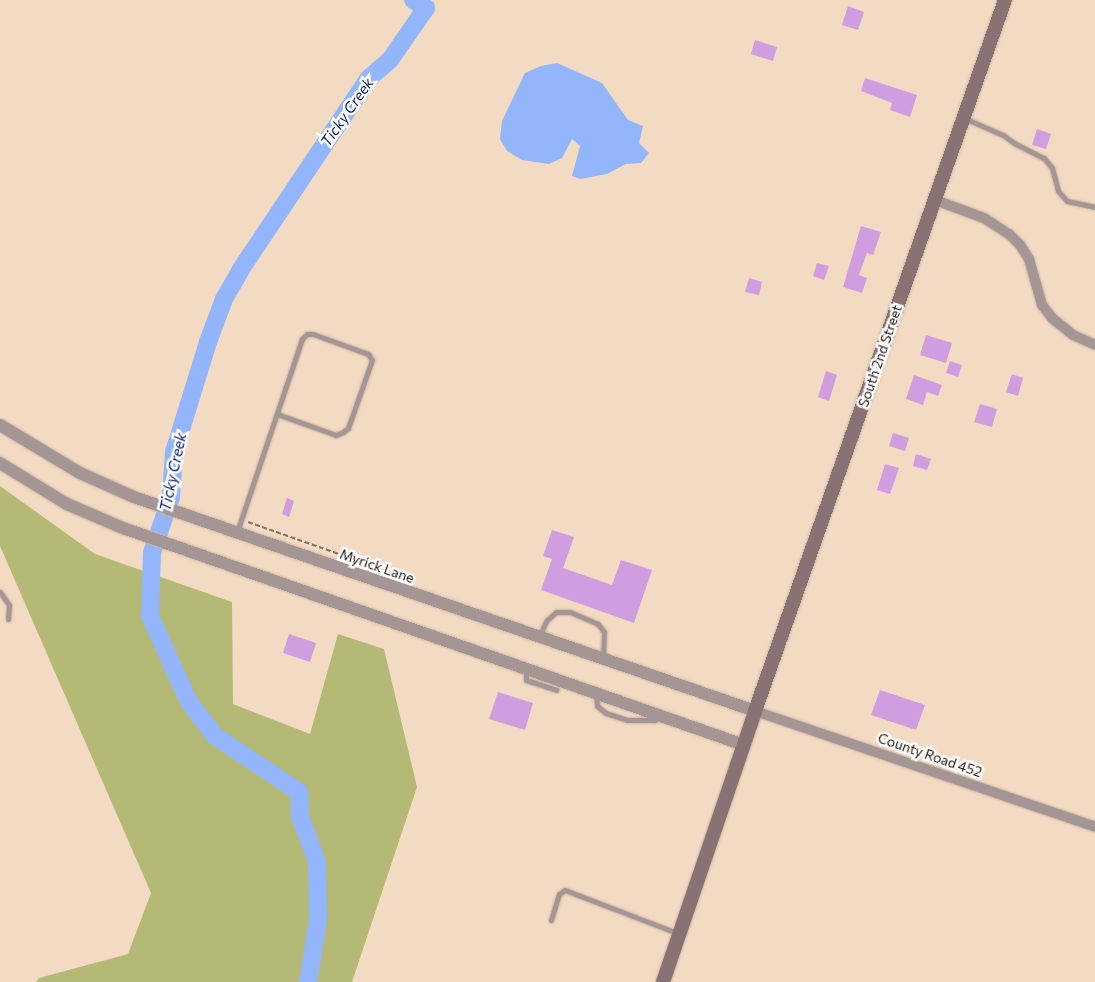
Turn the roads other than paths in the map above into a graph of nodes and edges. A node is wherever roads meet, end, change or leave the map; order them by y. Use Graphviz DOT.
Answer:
graph roads {
  1 [pos="1005,0"];
  2 [pos="964,118"];
  3 [pos="935,200"];
  4 [pos="1095,206"];
  5 [pos="1095,345"];
  6 [pos="277,414"];
  7 [pos="0,425"];
  8 [pos="0,463"];
  9 [pos="236,532"];
  10 [pos="0,592"];
  11 [pos="8,619"];
  12 [pos="539,637"];
  13 [pos="603,659"];
  14 [pos="526,669"];
  15 [pos="556,690"];
  16 [pos="755,712"];
  17 [pos="744,745"];
  18 [pos="1095,827"];
  19 [pos="551,920"];
  20 [pos="680,935"];
  21 [pos="663,982"];
  1 -- 2 [label="main road, South 2nd Street"];
  2 -- 3 [label="main road, South 2nd Street"];
  2 -- 4 [label="lane"];
  3 -- 5 [label="street"];
  3 -- 16 [label="main road, South 2nd Street"];
  6 -- 6 [label="lane"];
  6 -- 9 [label="lane"];
  7 -- 9 [label="street, Myrick Lane"];
  8 -- 14 [label="street"];
  9 -- 12 [label="street, Myrick Lane"];
  10 -- 11 [label="lane"];
  12 -- 13 [label="street, Myrick Lane"];
  12 -- 13 [label="lane"];
  13 -- 16 [label="street, Myrick Lane"];
  14 -- 15 [label="lane"];
  14 -- 17 [label="street"];
  16 -- 17 [label="main road, South 2nd Street"];
  16 -- 18 [label="street, County Road 452"];
  17 -- 20 [label="main road, South 2nd Street"];
  19 -- 20 [label="lane"];
  20 -- 21 [label="main road, South 2nd Street"];
}
